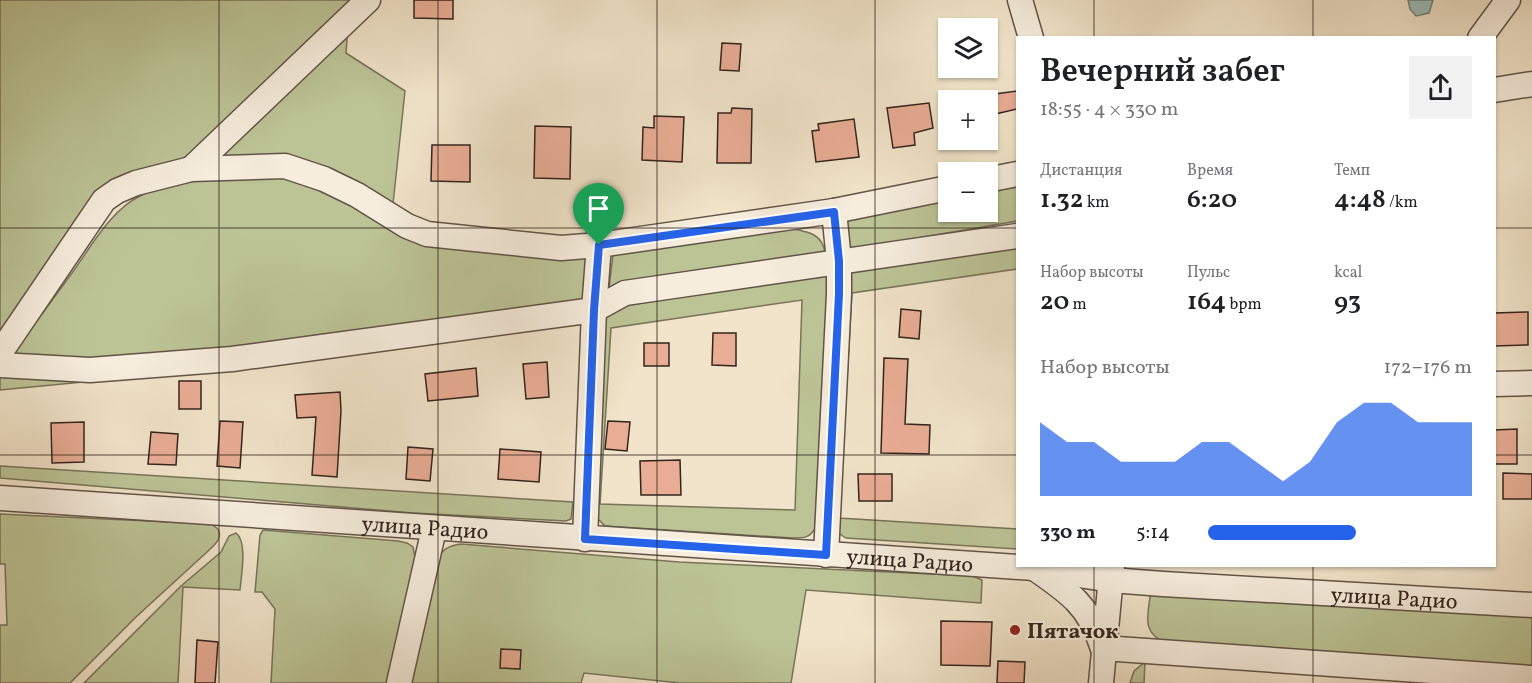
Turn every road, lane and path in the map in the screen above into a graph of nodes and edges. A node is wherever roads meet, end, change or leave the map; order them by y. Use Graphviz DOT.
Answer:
graph roads {
  1 [pos="368,0"];
  2 [pos="1020,0"];
  3 [pos="1508,0"];
  4 [pos="1030,36"];
  5 [pos="1481,36"];
  6 [pos="1532,84"];
  7 [pos="1496,90"];
  8 [pos="191,169"];
  9 [pos="1016,174"];
  10 [pos="998,178"];
  11 [pos="938,190"];
  12 [pos="834,212"];
  13 [pos="1016,236"];
  14 [pos="599,245"];
  15 [pos="839,261"];
  16 [pos="594,310"];
  17 [pos="0,353"];
  18 [pos="0,365"];
  19 [pos="1532,383"];
  20 [pos="1496,384"];
  21 [pos="0,498"];
  22 [pos="434,529"];
  23 [pos="585,539"];
  24 [pos="826,555"];
  25 [pos="1016,567"];
  26 [pos="1018,567"];
  27 [pos="1034,568"];
  28 [pos="1111,573"];
  29 [pos="1532,605"];
  30 [pos="1103,648"];
  31 [pos="1532,678"];
  32 [pos="399,683"];
  33 [pos="1101,683"];
  1 -- 8 [label="street"];
  2 -- 4 [label="street"];
  3 -- 5 [label="street"];
  6 -- 7 [label="street"];
  8 -- 14 [label="street"];
  8 -- 17 [label="street"];
  9 -- 10 [label="street"];
  11 -- 12 [label="street"];
  12 -- 14 [label="street"];
  12 -- 15 [label="street"];
  13 -- 15 [label="street"];
  14 -- 16 [label="street"];
  15 -- 16 [label="street"];
  15 -- 24 [label="street"];
  16 -- 18 [label="street"];
  16 -- 23 [label="street"];
  19 -- 20 [label="street"];
  21 -- 22 [label="street, улица Радио"];
  22 -- 23 [label="street, улица Радио"];
  22 -- 32 [label="street"];
  23 -- 24 [label="street, улица Радио"];
  24 -- 25 [label="street, улица Радио"];
  26 -- 27 [label="street, улица Радио"];
  27 -- 28 [label="street, улица Радио"];
  27 -- 30 [label="street"];
  28 -- 29 [label="street, улица Радио"];
  28 -- 30 [label="street"];
  30 -- 31 [label="street"];
  30 -- 33 [label="street"];
}
